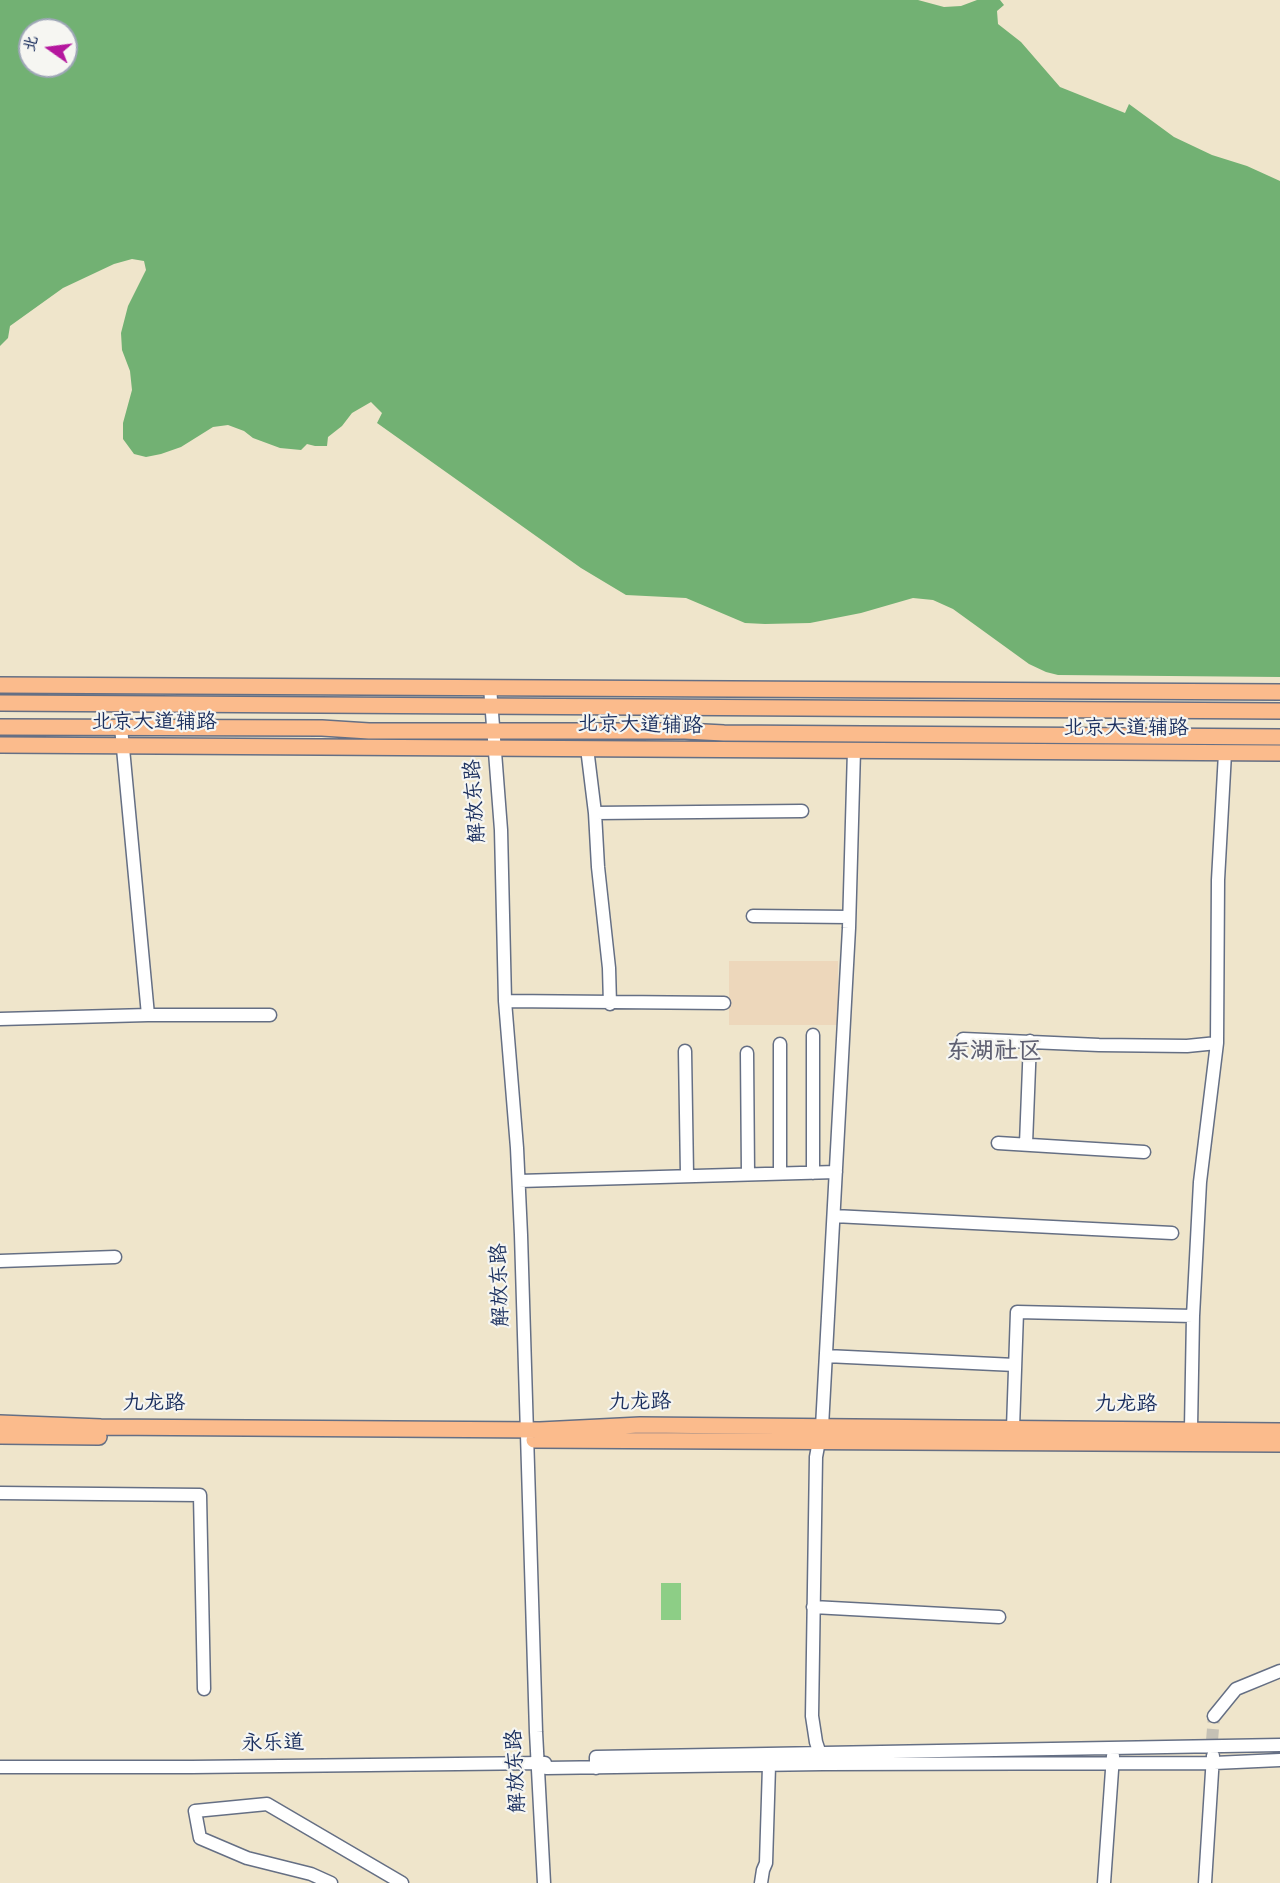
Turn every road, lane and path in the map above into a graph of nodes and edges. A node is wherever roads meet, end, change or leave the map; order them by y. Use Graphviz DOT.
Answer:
graph roads {
  1 [pos="0,684"];
  2 [pos="494,687"];
  3 [pos="1280,692"];
  4 [pos="0,703"];
  5 [pos="495,706"];
  6 [pos="1280,711"];
  7 [pos="0,726"];
  8 [pos="120,728"];
  9 [pos="497,731"];
  10 [pos="1280,737"];
  11 [pos="0,746"];
  12 [pos="122,746"];
  13 [pos="498,748"];
  14 [pos="587,748"];
  15 [pos="854,750"];
  16 [pos="1225,753"];
  17 [pos="1280,753"];
  18 [pos="802,811"];
  19 [pos="596,813"];
  20 [pos="753,916"];
  21 [pos="849,917"];
  22 [pos="509,1002"];
  23 [pos="724,1003"];
  24 [pos="610,1004"];
  25 [pos="148,1015"];
  26 [pos="270,1015"];
  27 [pos="0,1019"];
  28 [pos="813,1035"];
  29 [pos="963,1039"];
  30 [pos="1030,1041"];
  31 [pos="1217,1043"];
  32 [pos="780,1044"];
  33 [pos="685,1051"];
  34 [pos="747,1053"];
  35 [pos="998,1143"];
  36 [pos="1026,1144"];
  37 [pos="1144,1152"];
  38 [pos="836,1172"];
  39 [pos="780,1173"];
  40 [pos="813,1173"];
  41 [pos="748,1174"];
  42 [pos="687,1175"];
  43 [pos="522,1181"];
  44 [pos="834,1216"];
  45 [pos="1172,1233"];
  46 [pos="115,1257"];
  47 [pos="0,1261"];
  48 [pos="1193,1316"];
  49 [pos="826,1356"];
  50 [pos="1015,1365"];
  51 [pos="0,1423"];
  52 [pos="1013,1428"];
  53 [pos="1191,1428"];
  54 [pos="1280,1431"];
  55 [pos="820,1434"];
  56 [pos="531,1435"];
  57 [pos="0,1436"];
  58 [pos="1280,1444"];
  59 [pos="0,1493"];
  60 [pos="813,1607"];
  61 [pos="999,1617"];
  62 [pos="1280,1671"];
  63 [pos="204,1689"];
  64 [pos="1214,1716"];
  65 [pos="1212,1743"];
  66 [pos="1280,1745"];
  67 [pos="1113,1747"];
  68 [pos="821,1758"];
  69 [pos="1280,1760"];
  70 [pos="0,1761"];
  71 [pos="542,1762"];
  72 [pos="1214,1762"];
  73 [pos="1112,1763"];
  74 [pos="769,1766"];
  75 [pos="0,1767"];
  76 [pos="596,1768"];
  77 [pos="331,1883"];
  78 [pos="402,1883"];
  79 [pos="544,1883"];
  80 [pos="552,1883"];
  81 [pos="761,1883"];
  82 [pos="1104,1883"];
  83 [pos="1204,1883"];
  1 -- 2 [label="main road, 北京大道辅路"];
  2 -- 3 [label="main road, 北京大道辅路"];
  2 -- 5 [label="street, 解放东路"];
  4 -- 5 [label="main road"];
  5 -- 6 [label="main road"];
  5 -- 9 [label="street, 解放东路"];
  7 -- 8 [label="main road"];
  8 -- 9 [label="main road"];
  8 -- 12 [label="street"];
  9 -- 10 [label="main road"];
  9 -- 13 [label="street, 解放东路"];
  11 -- 12 [label="main road, 北京大道辅路"];
  12 -- 13 [label="main road, 北京大道辅路"];
  12 -- 25 [label="street"];
  13 -- 14 [label="main road, 北京大道辅路"];
  13 -- 22 [label="street, 解放东路"];
  14 -- 15 [label="main road, 北京大道辅路"];
  14 -- 19 [label="street"];
  15 -- 16 [label="main road, 北京大道辅路"];
  15 -- 21 [label="street"];
  16 -- 17 [label="main road, 北京大道辅路"];
  16 -- 31 [label="street"];
  18 -- 19 [label="street"];
  19 -- 24 [label="street"];
  20 -- 21 [label="street"];
  21 -- 38 [label="street"];
  22 -- 24 [label="street"];
  22 -- 43 [label="street, 解放东路"];
  23 -- 24 [label="street"];
  25 -- 26 [label="street"];
  25 -- 27 [label="street"];
  28 -- 40 [label="street"];
  29 -- 30 [label="street"];
  30 -- 31 [label="street"];
  30 -- 36 [label="street"];
  31 -- 48 [label="street"];
  32 -- 39 [label="street"];
  33 -- 42 [label="street"];
  34 -- 41 [label="street"];
  35 -- 36 [label="street"];
  36 -- 37 [label="street"];
  38 -- 40 [label="street"];
  38 -- 44 [label="street"];
  39 -- 40 [label="street"];
  39 -- 41 [label="street"];
  41 -- 42 [label="street"];
  42 -- 43 [label="street"];
  43 -- 56 [label="street, 解放东路"];
  44 -- 45 [label="street"];
  44 -- 49 [label="street"];
  46 -- 47 [label="street"];
  48 -- 50 [label="street"];
  48 -- 53 [label="street"];
  49 -- 50 [label="street"];
  49 -- 55 [label="street"];
  50 -- 52 [label="street"];
  51 -- 56 [label="main road, 九龙路"];
  52 -- 53 [label="main road, 九龙路"];
  52 -- 55 [label="main road, 九龙路"];
  53 -- 54 [label="main road, 九龙路"];
  55 -- 56 [label="main road, 九龙路"];
  55 -- 58 [label="main road, 九龙路"];
  55 -- 60 [label="street"];
  56 -- 57 [label="main road, 九龙路"];
  56 -- 71 [label="street, 解放东路"];
  59 -- 63 [label="street"];
  60 -- 61 [label="street"];
  60 -- 68 [label="street"];
  62 -- 64 [label="street"];
  65 -- 66 [label="street"];
  65 -- 67 [label="street"];
  65 -- 72 [label="street"];
  67 -- 68 [label="street"];
  67 -- 73 [label="street"];
  68 -- 73 [label="street"];
  68 -- 74 [label="street"];
  68 -- 76 [label="street"];
  69 -- 72 [label="street"];
  70 -- 71 [label="street, 永乐道"];
  71 -- 75 [label="street, 永乐道"];
  71 -- 76 [label="street"];
  71 -- 79 [label="street, 解放东路"];
  71 -- 80 [label="street, 解放东路"];
  72 -- 73 [label="street"];
  72 -- 83 [label="street"];
  73 -- 82 [label="street"];
  74 -- 76 [label="street"];
  74 -- 81 [label="street"];
  77 -- 78 [label="street"];
}
